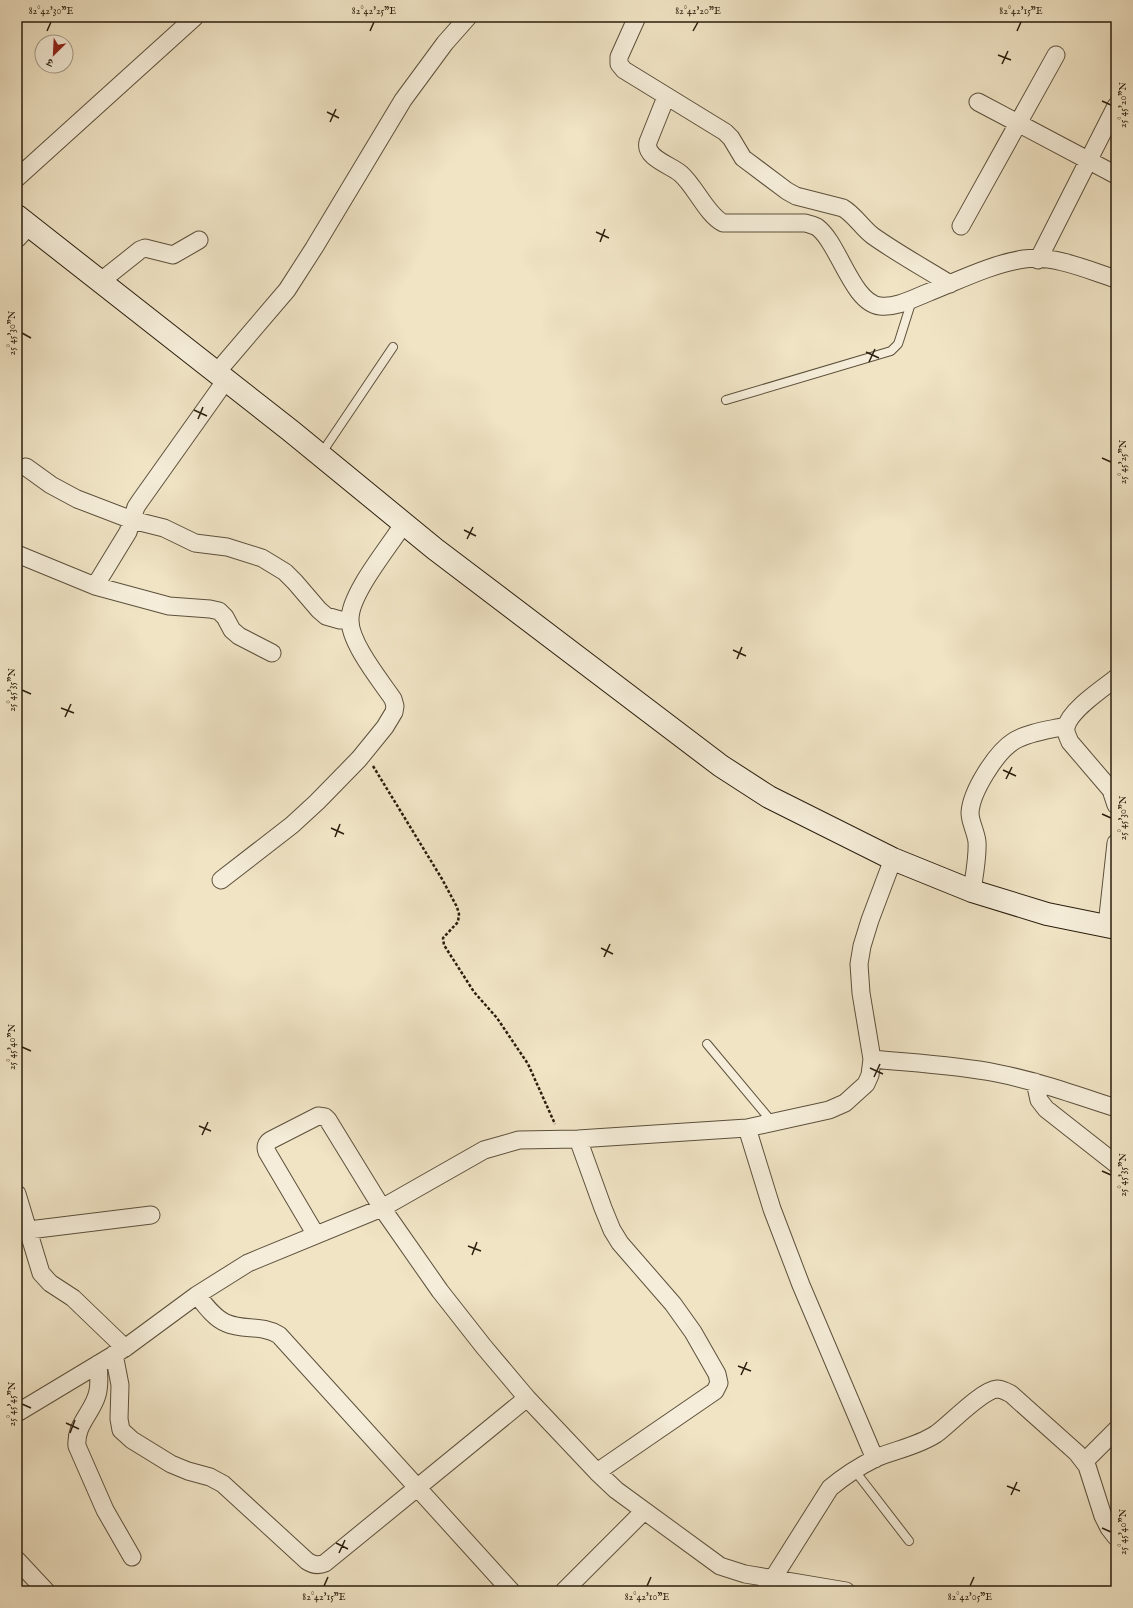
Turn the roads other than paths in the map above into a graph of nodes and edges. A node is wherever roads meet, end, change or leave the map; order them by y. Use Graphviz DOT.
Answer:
graph roads {
  1 [pos="195,17"];
  2 [pos="468,17"];
  3 [pos="637,17"];
  4 [pos="1056,55"];
  5 [pos="666,97"];
  6 [pos="978,102"];
  7 [pos="1116,106"];
  8 [pos="1018,123"];
  9 [pos="1088,160"];
  10 [pos="1116,175"];
  11 [pos="17,178"];
  12 [pos="834,206"];
  13 [pos="805,223"];
  14 [pos="961,226"];
  15 [pos="21,227"];
  16 [pos="199,240"];
  17 [pos="1038,260"];
  18 [pos="1116,278"];
  19 [pos="100,281"];
  20 [pos="950,284"];
  21 [pos="912,299"];
  22 [pos="393,347"];
  23 [pos="221,376"];
  24 [pos="726,400"];
  25 [pos="320,455"];
  26 [pos="26,467"];
  27 [pos="132,520"];
  28 [pos="409,527"];
  29 [pos="17,554"];
  30 [pos="95,586"];
  31 [pos="350,619"];
  32 [pos="272,653"];
  33 [pos="1116,678"];
  34 [pos="1066,726"];
  35 [pos="1116,805"];
  36 [pos="1116,843"];
  37 [pos="893,859"];
  38 [pos="221,880"];
  39 [pos="972,891"];
  40 [pos="1111,926"];
  41 [pos="706,1044"];
  42 [pos="872,1059"];
  43 [pos="1035,1082"];
  44 [pos="1116,1108"];
  45 [pos="774,1123"];
  46 [pos="747,1128"];
  47 [pos="570,1139"];
  48 [pos="1116,1164"];
  49 [pos="17,1196"];
  50 [pos="382,1208"];
  51 [pos="151,1215"];
  52 [pos="29,1230"];
  53 [pos="316,1235"];
  54 [pos="197,1295"];
  55 [pos="120,1351"];
  56 [pos="98,1364"];
  57 [pos="527,1398"];
  58 [pos="17,1413"];
  59 [pos="1116,1430"];
  60 [pos="875,1459"];
  61 [pos="1084,1462"];
  62 [pos="855,1471"];
  63 [pos="597,1472"];
  64 [pos="417,1488"];
  65 [pos="644,1511"];
  66 [pos="1116,1537"];
  67 [pos="909,1541"];
  68 [pos="132,1557"];
  69 [pos="17,1560"];
  70 [pos="770,1585"];
  71 [pos="46,1591"];
  72 [pos="511,1591"];
  73 [pos="564,1591"];
  74 [pos="846,1591"];
  1 -- 11 [label="street"];
  2 -- 23 [label="street"];
  3 -- 5 [label="street"];
  4 -- 8 [label="street"];
  5 -- 12 [label="street"];
  5 -- 13 [label="street"];
  6 -- 8 [label="street"];
  7 -- 9 [label="street"];
  8 -- 9 [label="street"];
  8 -- 14 [label="street"];
  9 -- 10 [label="street"];
  9 -- 17 [label="street"];
  12 -- 13 [label="street"];
  12 -- 20 [label="street"];
  13 -- 21 [label="street"];
  15 -- 19 [label="main road"];
  16 -- 19 [label="street"];
  17 -- 18 [label="street"];
  17 -- 20 [label="street"];
  19 -- 23 [label="main road"];
  20 -- 21 [label="street"];
  21 -- 24 [label="lane"];
  22 -- 25 [label="lane"];
  23 -- 25 [label="main road"];
  23 -- 27 [label="street"];
  25 -- 28 [label="main road"];
  26 -- 27 [label="street"];
  27 -- 30 [label="street"];
  27 -- 31 [label="street"];
  28 -- 31 [label="street"];
  28 -- 37 [label="main road"];
  29 -- 30 [label="street"];
  30 -- 32 [label="street"];
  31 -- 38 [label="street"];
  33 -- 34 [label="street"];
  34 -- 35 [label="street"];
  34 -- 39 [label="street"];
  36 -- 40 [label="street"];
  37 -- 39 [label="main road"];
  37 -- 42 [label="street"];
  39 -- 40 [label="main road"];
  41 -- 45 [label="lane"];
  42 -- 43 [label="street"];
  42 -- 45 [label="street"];
  43 -- 44 [label="street"];
  43 -- 48 [label="street"];
  45 -- 46 [label="street"];
  46 -- 47 [label="street"];
  46 -- 60 [label="street"];
  47 -- 50 [label="street"];
  47 -- 63 [label="street"];
  49 -- 52 [label="street"];
  50 -- 53 [label="street"];
  50 -- 53 [label="street"];
  50 -- 57 [label="street"];
  51 -- 52 [label="street"];
  52 -- 55 [label="street"];
  53 -- 54 [label="street"];
  54 -- 55 [label="street"];
  54 -- 64 [label="street"];
  55 -- 56 [label="street"];
  55 -- 64 [label="street"];
  56 -- 58 [label="street"];
  56 -- 68 [label="street"];
  57 -- 63 [label="street"];
  57 -- 64 [label="street"];
  59 -- 61 [label="street"];
  60 -- 61 [label="street"];
  60 -- 62 [label="street"];
  61 -- 66 [label="street"];
  62 -- 67 [label="lane"];
  62 -- 70 [label="street"];
  63 -- 65 [label="street"];
  64 -- 72 [label="street"];
  65 -- 70 [label="street"];
  65 -- 73 [label="street"];
  69 -- 71 [label="street"];
  70 -- 74 [label="street"];
}
